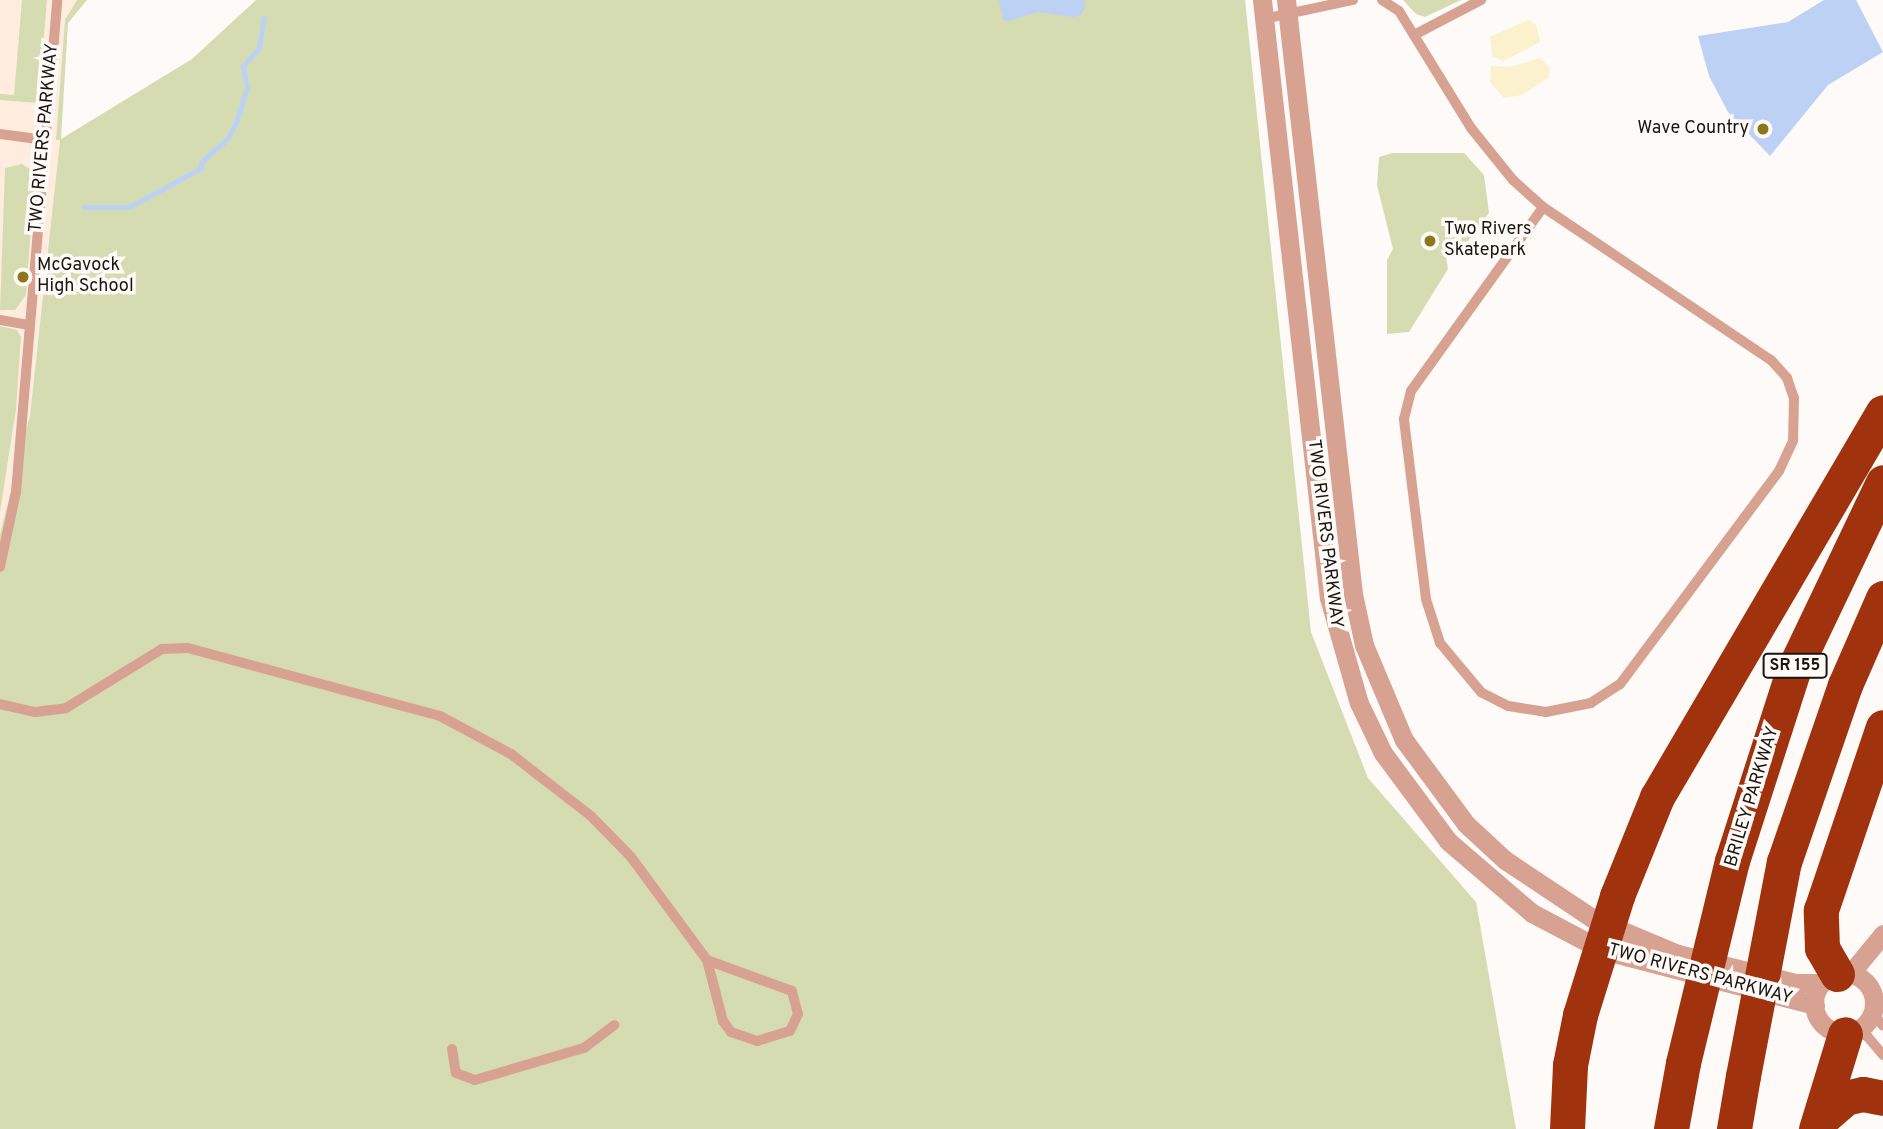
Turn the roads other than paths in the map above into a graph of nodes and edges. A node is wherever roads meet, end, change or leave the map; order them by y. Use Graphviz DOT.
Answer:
graph roads {
  1 [pos="57,0"];
  2 [pos="1353,0"];
  3 [pos="1382,0"];
  4 [pos="1481,0"];
  5 [pos="1287,7"];
  6 [pos="1263,9"];
  7 [pos="1413,35"];
  8 [pos="0,134"];
  9 [pos="45,139"];
  10 [pos="1543,207"];
  11 [pos="0,320"];
  12 [pos="27,324"];
  13 [pos="1883,412"];
  14 [pos="1883,482"];
  15 [pos="0,567"];
  16 [pos="1883,598"];
  17 [pos="0,705"];
  18 [pos="1883,727"];
  19 [pos="1883,937"];
  20 [pos="1606,938"];
  21 [pos="707,960"];
  22 [pos="1836,977"];
  23 [pos="1870,987"];
  24 [pos="1815,1005"];
  25 [pos="1878,1020"];
  26 [pos="614,1025"];
  27 [pos="1850,1033"];
  28 [pos="452,1049"];
  29 [pos="1883,1055"];
  30 [pos="1883,1098"];
  31 [pos="1817,1125"];
  32 [pos="1567,1129"];
  33 [pos="1671,1129"];
  34 [pos="1734,1129"];
  1 -- 9 [label="lane, TWO RIVERS PARKWAY"];
  2 -- 5 [label="lane"];
  3 -- 7 [label="lane"];
  4 -- 7 [label="lane"];
  5 -- 6 [label="lane"];
  5 -- 20 [label="street, TWO RIVERS PARKWAY"];
  6 -- 20 [label="street, TWO RIVERS PARKWAY"];
  7 -- 10 [label="lane"];
  8 -- 9 [label="lane"];
  9 -- 12 [label="lane, TWO RIVERS PARKWAY"];
  10 -- 10 [label="lane"];
  11 -- 12 [label="lane"];
  12 -- 15 [label="lane, TWO RIVERS PARKWAY"];
  13 -- 20 [label="highway"];
  14 -- 33 [label="highway, BRILEY PARKWAY / SR 155, bridge"];
  16 -- 34 [label="highway, SR 155, bridge"];
  17 -- 21 [label="lane"];
  18 -- 22 [label="highway"];
  19 -- 22 [label="street"];
  19 -- 23 [label="street"];
  20 -- 22 [label="street, TWO RIVERS PARKWAY"];
  20 -- 24 [label="street, TWO RIVERS PARKWAY"];
  20 -- 32 [label="highway"];
  21 -- 21 [label="lane"];
  22 -- 23 [label="street"];
  22 -- 24 [label="street"];
  23 -- 25 [label="street"];
  24 -- 27 [label="street"];
  25 -- 27 [label="street"];
  26 -- 28 [label="lane"];
  27 -- 29 [label="lane"];
  27 -- 31 [label="highway"];
  30 -- 31 [label="highway"];
}
